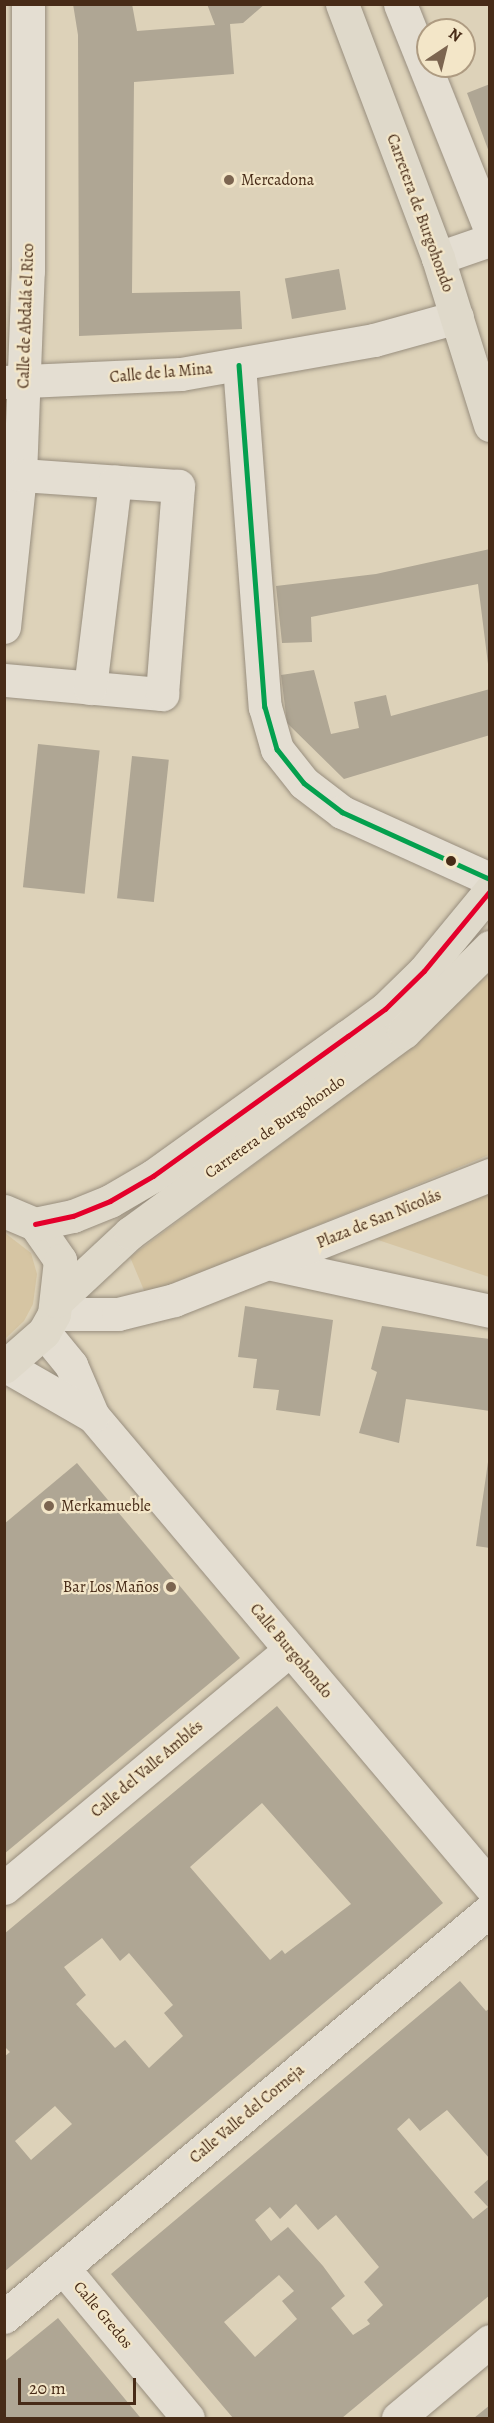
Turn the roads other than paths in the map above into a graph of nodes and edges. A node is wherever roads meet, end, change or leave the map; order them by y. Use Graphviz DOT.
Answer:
graph roads {
  1 [pos="28,4"];
  2 [pos="342,4"];
  3 [pos="400,4"];
  4 [pos="489,229"];
  5 [pos="489,240"];
  6 [pos="438,258"];
  7 [pos="457,317"];
  8 [pos="239,365"];
  9 [pos="14,382"];
  10 [pos="489,425"];
  11 [pos="20,475"];
  12 [pos="115,482"];
  13 [pos="4,627"];
  14 [pos="4,680"];
  15 [pos="90,688"];
  16 [pos="489,879"];
  17 [pos="489,891"];
  18 [pos="489,947"];
  19 [pos="489,1175"];
  20 [pos="4,1211"];
  21 [pos="35,1224"];
  22 [pos="268,1263"];
  23 [pos="489,1311"];
  24 [pos="51,1316"];
  25 [pos="5,1367"];
  26 [pos="93,1416"];
  27 [pos="290,1650"];
  28 [pos="489,1886"];
  29 [pos="4,1888"];
  30 [pos="489,1910"];
  31 [pos="63,2268"];
  32 [pos="4,2317"];
  33 [pos="489,2342"];
  34 [pos="188,2418"];
  35 [pos="398,2418"];
  1 -- 9 [label="street, Calle de Abdalá el Rico"];
  2 -- 6 [label="main road, Carretera de Burgohondo"];
  3 -- 4 [label="street"];
  5 -- 6 [label="street"];
  6 -- 7 [label="main road, Carretera de Burgohondo"];
  7 -- 8 [label="street, Calle de la Mina"];
  7 -- 10 [label="main road, Carretera de Burgohondo"];
  8 -- 9 [label="street, Calle de la Mina"];
  8 -- 16 [label="street"];
  9 -- 11 [label="street, Calle de Abdalá el Rico"];
  11 -- 12 [label="street"];
  11 -- 13 [label="street, Calle de Abdalá el Rico"];
  12 -- 15 [label="street"];
  12 -- 15 [label="street"];
  14 -- 15 [label="street"];
  17 -- 21 [label="main road, Carretera de Burgohondo"];
  18 -- 24 [label="main road, Carretera de Burgohondo"];
  19 -- 22 [label="street, Plaza de San Nicolás"];
  20 -- 21 [label="main road"];
  21 -- 24 [label="main road"];
  22 -- 23 [label="street, Plaza de San Nicolás"];
  22 -- 24 [label="street, Plaza de San Nicolás"];
  24 -- 25 [label="main road, Carretera de Burgohondo"];
  24 -- 26 [label="street, Calle Burgohondo"];
  25 -- 26 [label="street, Calle Burgohondo"];
  26 -- 27 [label="street, Calle Burgohondo"];
  27 -- 28 [label="street, Calle Burgohondo"];
  27 -- 29 [label="street, Calle del Valle Amblés"];
  30 -- 31 [label="street, Calle Valle del Corneja"];
  31 -- 32 [label="street, Calle Valle del Corneja"];
  31 -- 34 [label="street, Calle Gredos"];
  33 -- 35 [label="street"];
}
